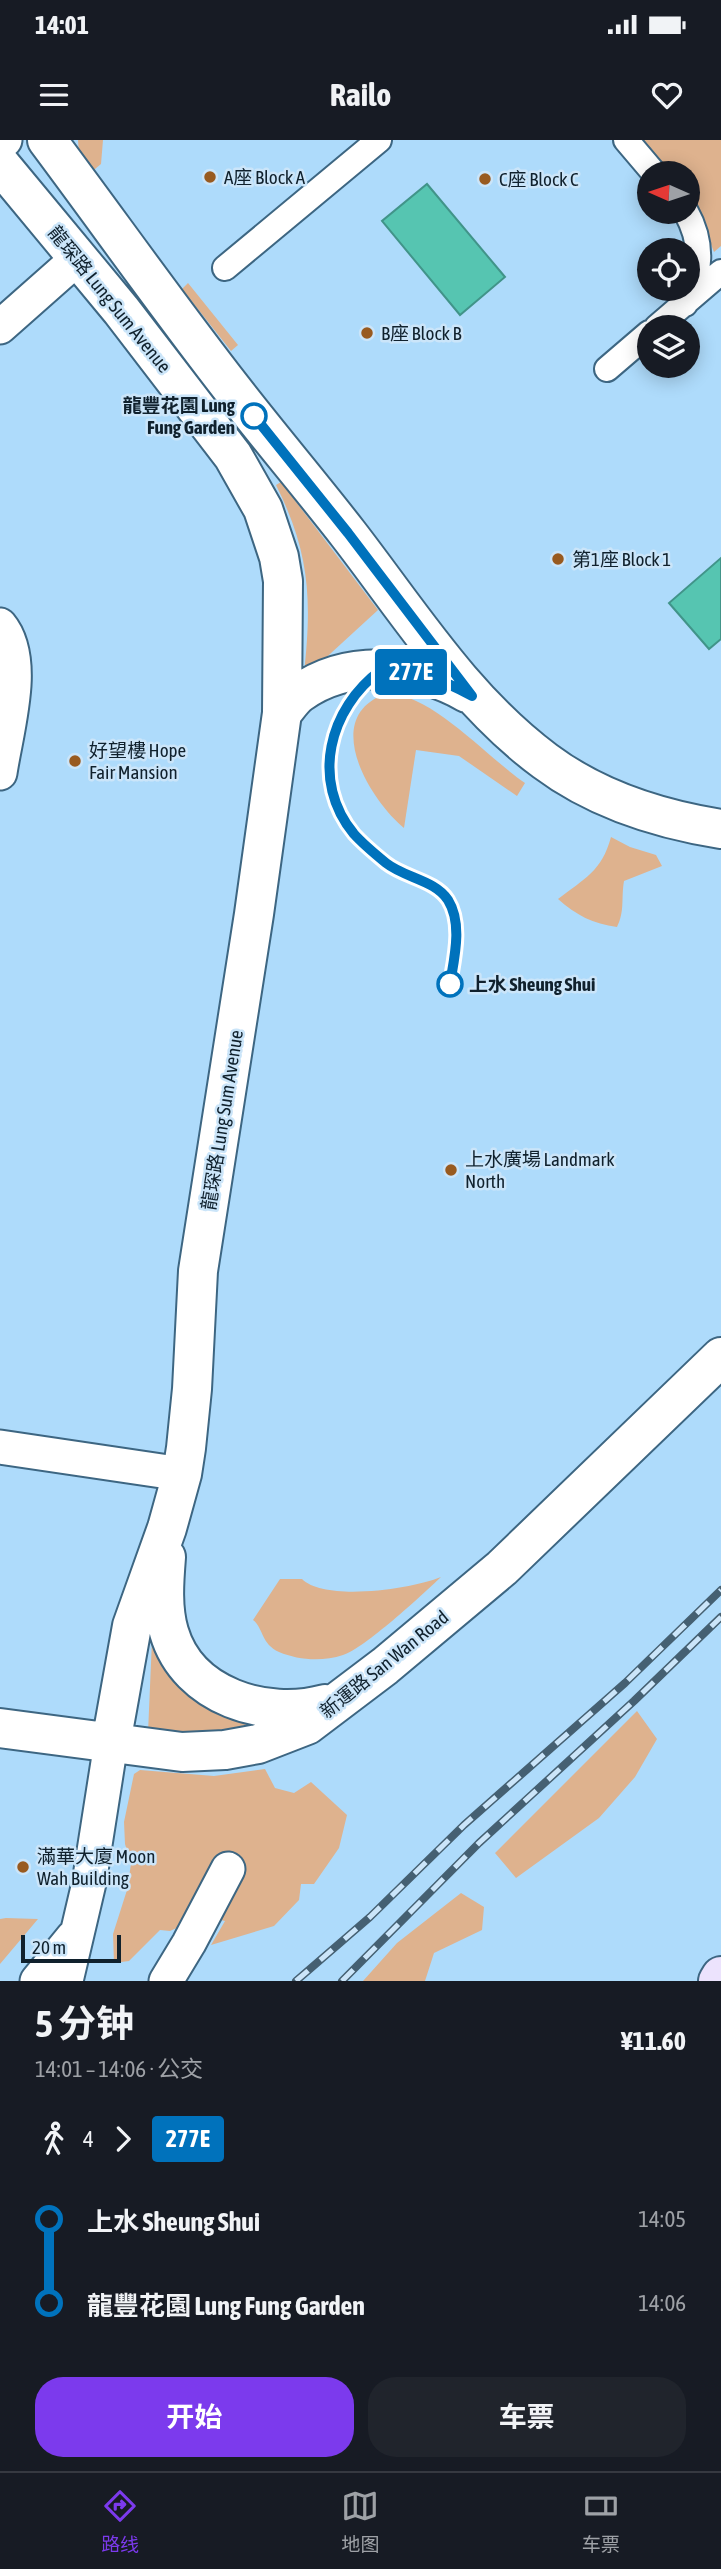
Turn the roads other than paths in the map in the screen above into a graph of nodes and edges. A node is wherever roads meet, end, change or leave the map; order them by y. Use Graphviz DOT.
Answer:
graph roads {
  1 [pos="5,140"];
  2 [pos="47,140"];
  3 [pos="379,140"];
  4 [pos="626,140"];
  5 [pos="0,144"];
  6 [pos="644,161"];
  7 [pos="0,164"];
  8 [pos="691,224"];
  9 [pos="78,258"];
  10 [pos="225,268"];
  11 [pos="721,272"];
  12 [pos="685,304"];
  13 [pos="672,315"];
  14 [pos="0,327"];
  15 [pos="637,344"];
  16 [pos="607,369"];
  17 [pos="0,625"];
  18 [pos="472,696"];
  19 [pos="282,713"];
  20 [pos="0,773"];
  21 [pos="721,829"];
  22 [pos="721,1357"];
  23 [pos="0,1447"];
  24 [pos="182,1474"];
  25 [pos="167,1528"];
  26 [pos="344,1698"];
  27 [pos="0,1728"];
  28 [pos="111,1743"];
  29 [pos="228,1869"];
  30 [pos="80,1929"];
  31 [pos="721,1976"];
  32 [pos="37,1981"];
  33 [pos="66,1981"];
  34 [pos="166,1981"];
  35 [pos="718,1981"];
  1 -- 5 [label="street"];
  2 -- 18 [label="street"];
  3 -- 10 [label="street"];
  4 -- 6 [label="street"];
  7 -- 9 [label="street, 龍琛路 Lung Sum Avenue"];
  8 -- 12 [label="street"];
  9 -- 14 [label="street"];
  9 -- 19 [label="street, 龍琛路 Lung Sum Avenue"];
  11 -- 12 [label="street"];
  12 -- 13 [label="street"];
  15 -- 16 [label="street"];
  17 -- 20 [label="street"];
  18 -- 19 [label="street"];
  18 -- 21 [label="street"];
  19 -- 24 [label="street, 龍琛路 Lung Sum Avenue"];
  22 -- 26 [label="street, 新運路 San Wan Road"];
  23 -- 24 [label="street"];
  24 -- 25 [label="street, 龍琛路 Lung Sum Avenue"];
  25 -- 26 [label="street, 龍琛路 Lung Sum Avenue"];
  25 -- 28 [label="street, 龍琛路 Lung Sum Avenue"];
  26 -- 28 [label="street, 新運路 San Wan Road"];
  27 -- 28 [label="street, 新運路 San Wan Road"];
  28 -- 30 [label="street"];
  29 -- 34 [label="street"];
  30 -- 32 [label="street"];
  30 -- 33 [label="street"];
  31 -- 35 [label="main road"];
}
